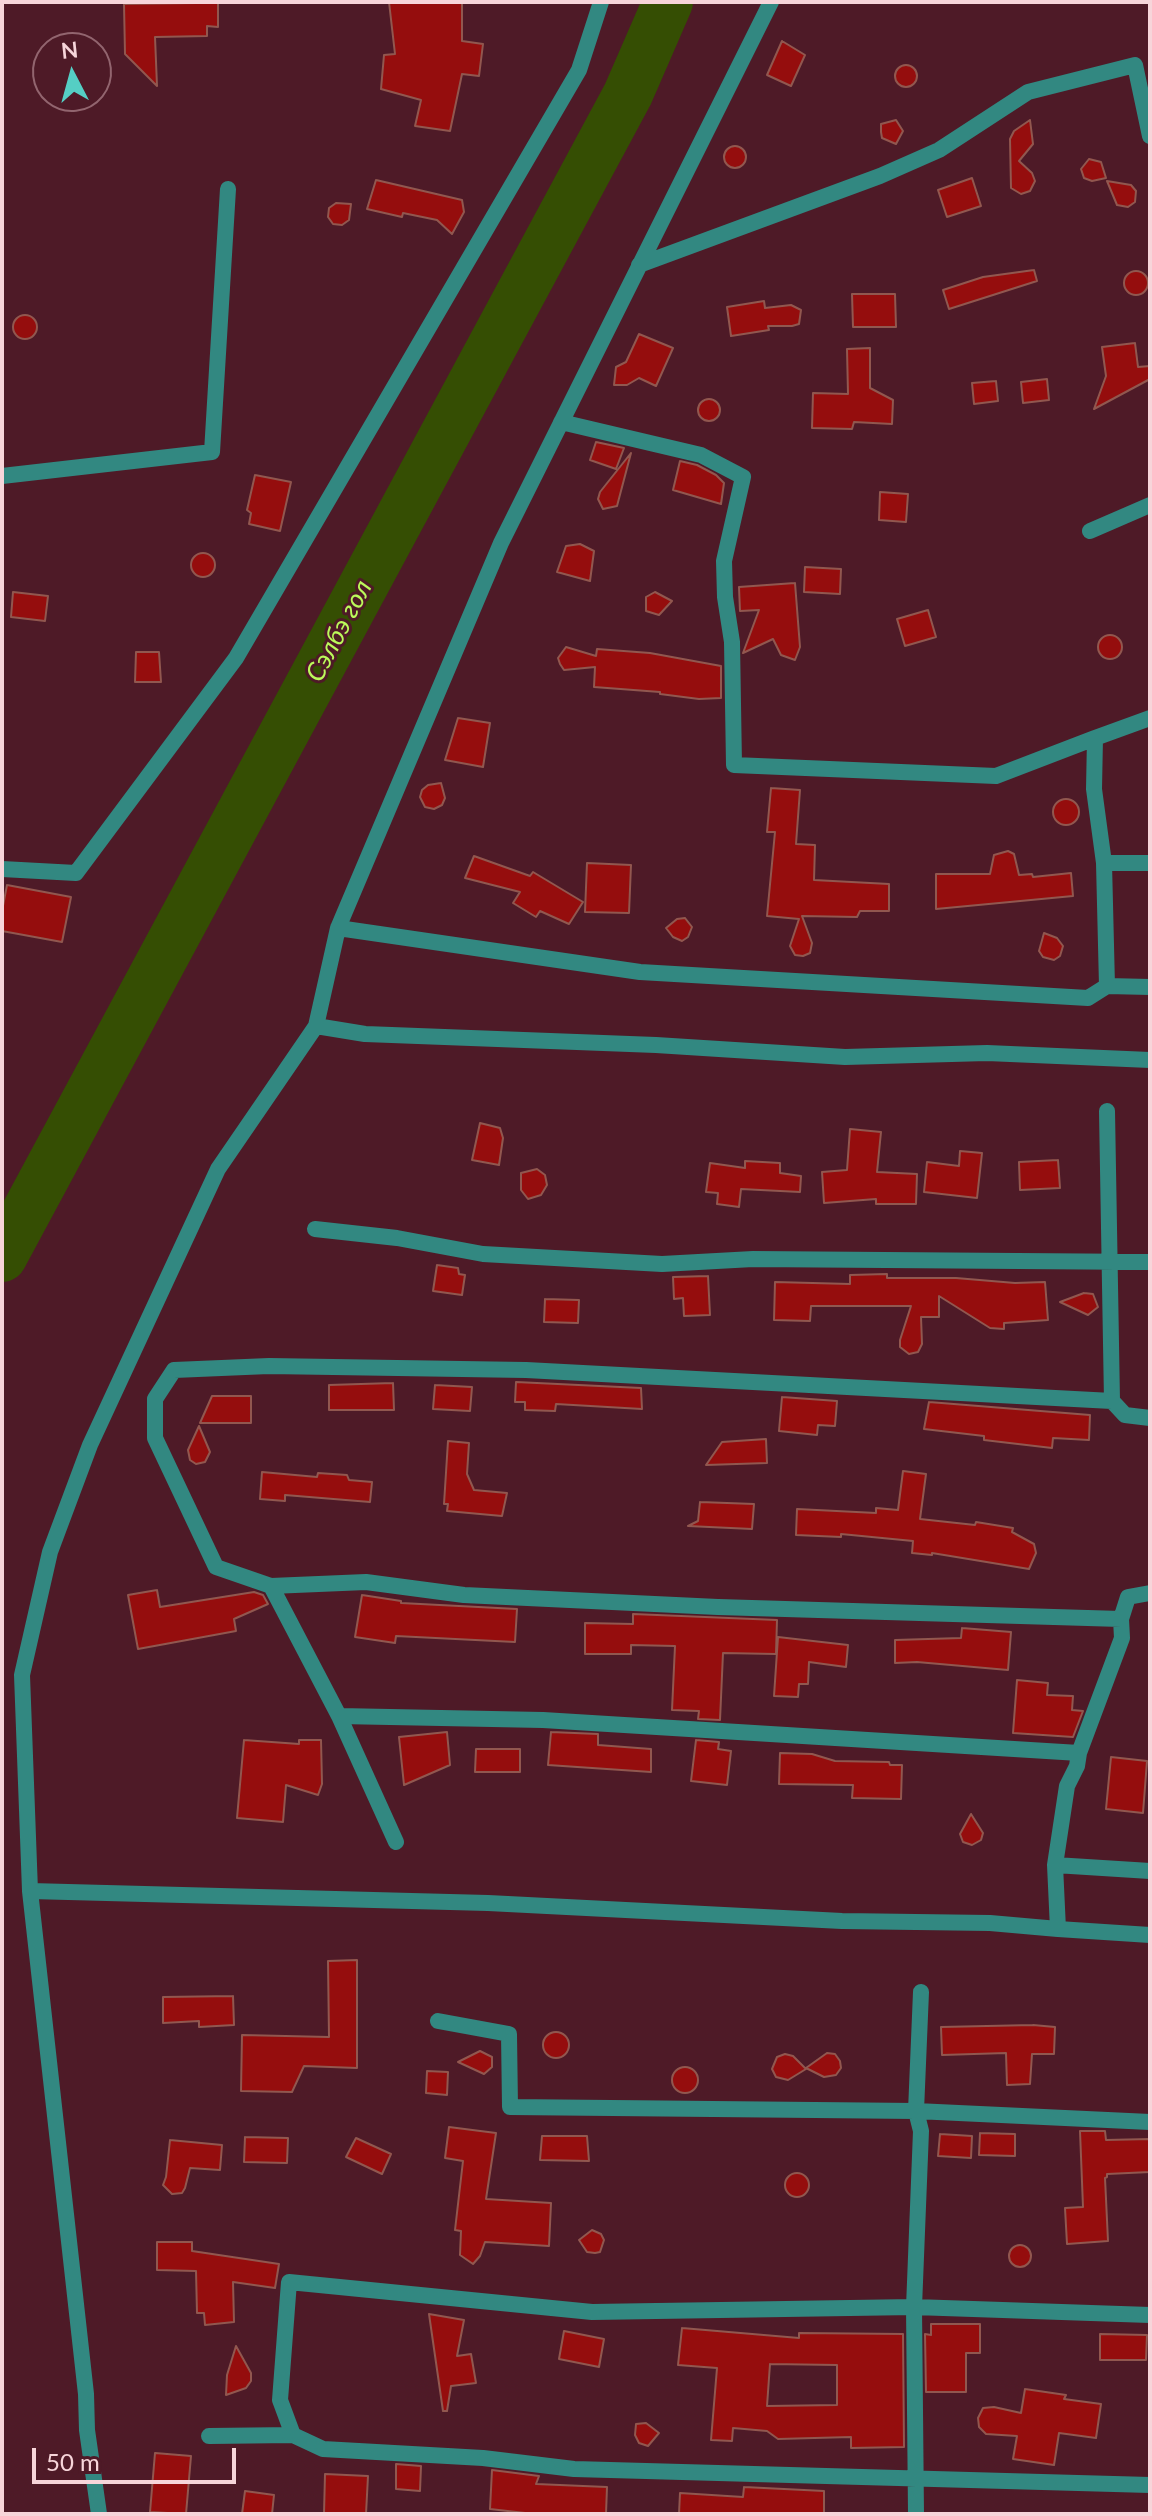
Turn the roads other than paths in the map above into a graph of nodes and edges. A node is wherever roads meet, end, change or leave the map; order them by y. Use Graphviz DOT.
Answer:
graph roads {
  1 [pos="601,2"];
  2 [pos="771,2"];
  3 [pos="1150,136"];
  4 [pos="228,189"];
  5 [pos="639,265"];
  6 [pos="561,422"];
  7 [pos="2,476"];
  8 [pos="1150,505"];
  9 [pos="1090,531"];
  10 [pos="1150,718"];
  11 [pos="1095,738"];
  12 [pos="1104,863"];
  13 [pos="1150,863"];
  14 [pos="2,869"];
  15 [pos="338,928"];
  16 [pos="1107,986"];
  17 [pos="1150,987"];
  18 [pos="316,1026"];
  19 [pos="1150,1060"];
  20 [pos="1107,1111"];
  21 [pos="315,1229"];
  22 [pos="1109,1262"];
  23 [pos="1150,1262"];
  24 [pos="1112,1401"];
  25 [pos="1150,1418"];
  26 [pos="271,1586"];
  27 [pos="1150,1593"];
  28 [pos="1121,1619"];
  29 [pos="339,1716"];
  30 [pos="1079,1753"];
  31 [pos="396,1842"];
  32 [pos="1055,1865"];
  33 [pos="1150,1871"];
  34 [pos="30,1891"];
  35 [pos="1058,1929"];
  36 [pos="1150,1935"];
  37 [pos="921,1992"];
  38 [pos="438,2021"];
  39 [pos="916,2111"];
  40 [pos="1150,2122"];
  41 [pos="914,2307"];
  42 [pos="1150,2315"];
  43 [pos="293,2435"];
  44 [pos="209,2436"];
  45 [pos="917,2478"];
  46 [pos="1150,2485"];
  47 [pos="99,2514"];
  48 [pos="916,2514"];
  1 -- 14 [label="street"];
  2 -- 5 [label="street"];
  3 -- 5 [label="street"];
  4 -- 7 [label="street"];
  5 -- 6 [label="street"];
  6 -- 11 [label="street"];
  6 -- 15 [label="street"];
  8 -- 9 [label="street"];
  10 -- 11 [label="street"];
  11 -- 12 [label="street"];
  12 -- 13 [label="street"];
  12 -- 16 [label="street"];
  15 -- 16 [label="street"];
  15 -- 18 [label="street"];
  16 -- 17 [label="street"];
  18 -- 19 [label="street"];
  18 -- 34 [label="street"];
  20 -- 22 [label="street"];
  21 -- 22 [label="street"];
  22 -- 23 [label="street"];
  22 -- 24 [label="street"];
  24 -- 25 [label="street"];
  24 -- 26 [label="street"];
  26 -- 28 [label="street"];
  26 -- 29 [label="street"];
  27 -- 28 [label="street"];
  28 -- 30 [label="street"];
  29 -- 30 [label="street"];
  29 -- 31 [label="street"];
  30 -- 32 [label="street"];
  32 -- 33 [label="street"];
  32 -- 35 [label="street"];
  34 -- 35 [label="street"];
  34 -- 47 [label="street"];
  35 -- 36 [label="street"];
  37 -- 39 [label="street"];
  38 -- 39 [label="street"];
  39 -- 40 [label="street"];
  39 -- 41 [label="street"];
  41 -- 42 [label="street"];
  41 -- 43 [label="street"];
  41 -- 45 [label="street"];
  43 -- 44 [label="street"];
  43 -- 45 [label="street"];
  45 -- 46 [label="street"];
  45 -- 48 [label="street"];
}
